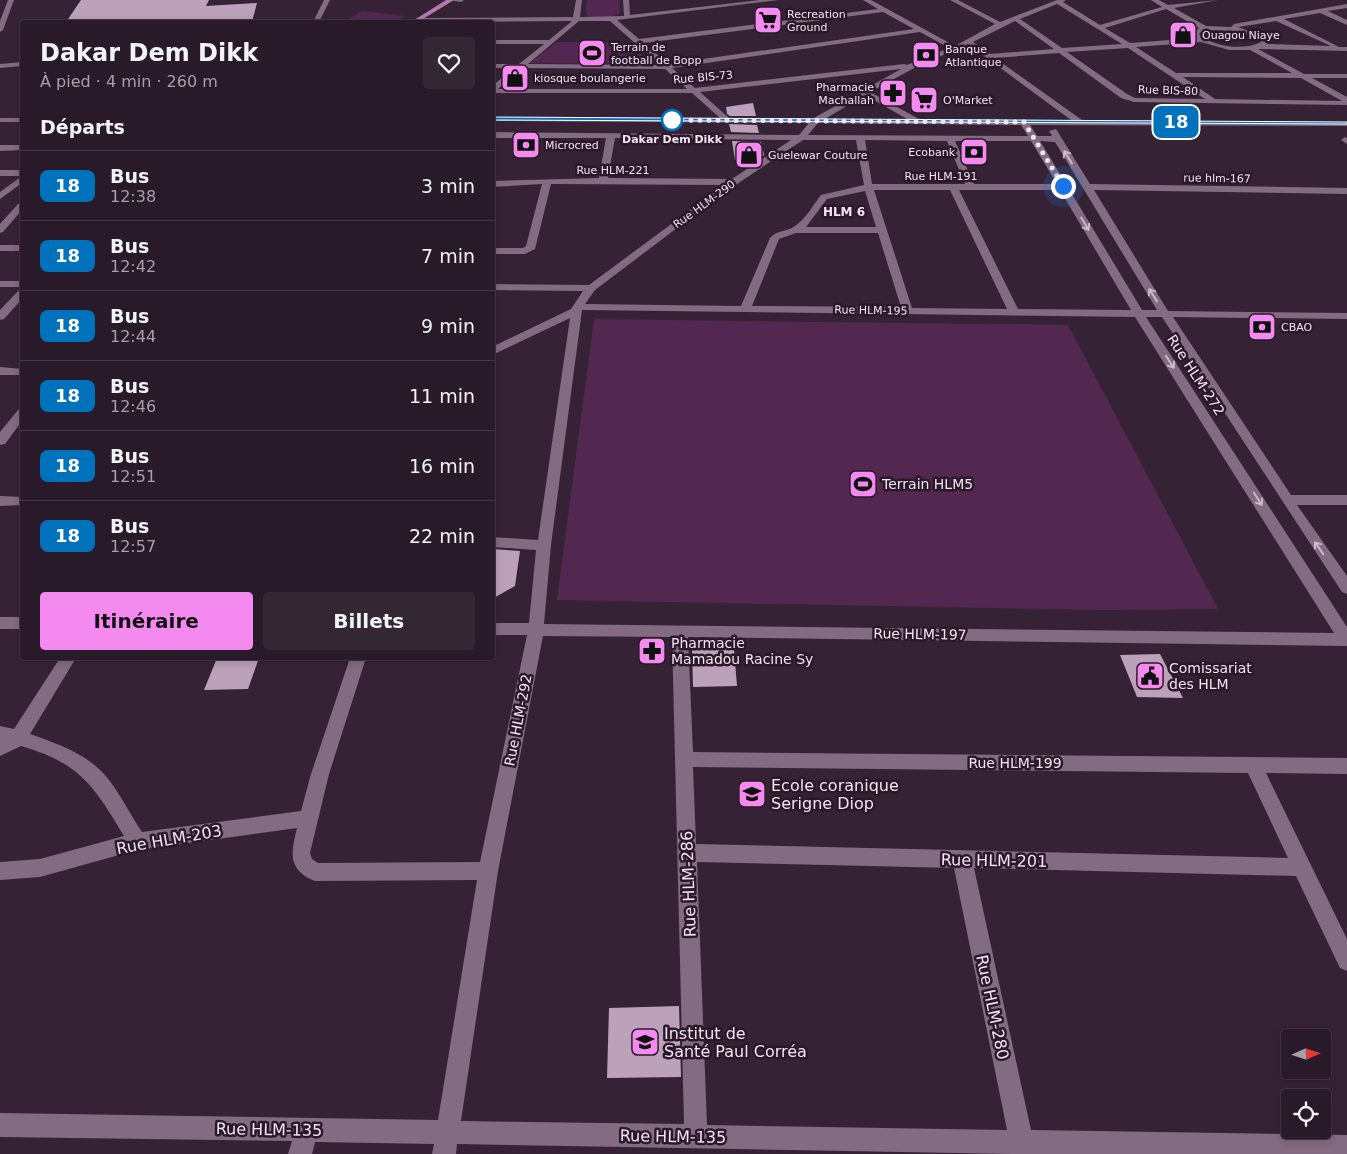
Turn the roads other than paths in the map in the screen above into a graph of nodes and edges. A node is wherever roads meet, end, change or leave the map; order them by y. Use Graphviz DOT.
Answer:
graph roads {
  1 [pos="10,0"];
  2 [pos="327,0"];
  3 [pos="451,0"];
  4 [pos="461,0"];
  5 [pos="579,0"];
  6 [pos="626,0"];
  7 [pos="776,0"];
  8 [pos="866,0"];
  9 [pos="953,0"];
  10 [pos="1154,0"];
  11 [pos="1216,0"];
  12 [pos="1060,1"];
  13 [pos="1032,4"];
  14 [pos="1347,6"];
  15 [pos="1168,7"];
  16 [pos="1040,8"];
  17 [pos="884,10"];
  18 [pos="1320,10"];
  19 [pos="2,16"];
  20 [pos="627,18"];
  21 [pos="1015,18"];
  22 [pos="1276,18"];
  23 [pos="317,20"];
  24 [pos="418,20"];
  25 [pos="612,20"];
  26 [pos="495,21"];
  27 [pos="576,21"];
  28 [pos="1347,23"];
  29 [pos="1000,24"];
  30 [pos="1100,27"];
  31 [pos="1205,28"];
  32 [pos="1228,28"];
  33 [pos="0,30"];
  34 [pos="920,30"];
  35 [pos="1200,40"];
  36 [pos="495,42"];
  37 [pos="551,42"];
  38 [pos="636,42"];
  39 [pos="969,42"];
  40 [pos="1130,46"];
  41 [pos="1262,46"];
  42 [pos="954,48"];
  43 [pos="1251,48"];
  44 [pos="1345,49"];
  45 [pos="1063,50"];
  46 [pos="988,56"];
  47 [pos="20,64"];
  48 [pos="913,65"];
  49 [pos="0,66"];
  50 [pos="495,66"];
  51 [pos="522,66"];
  52 [pos="666,66"];
  53 [pos="1174,75"];
  54 [pos="1300,76"];
  55 [pos="1347,76"];
  56 [pos="495,88"];
  57 [pos="495,91"];
  58 [pos="692,91"];
  59 [pos="864,92"];
  60 [pos="1216,102"];
  61 [pos="1347,102"];
  62 [pos="0,114"];
  63 [pos="20,114"];
  64 [pos="495,119"];
  65 [pos="0,120"];
  66 [pos="20,120"];
  67 [pos="727,120"];
  68 [pos="816,121"];
  69 [pos="918,121"];
  70 [pos="1024,122"];
  71 [pos="1048,122"];
  72 [pos="1079,122"];
  73 [pos="1347,124"];
  74 [pos="495,135"];
  75 [pos="611,136"];
  76 [pos="801,138"];
  77 [pos="860,138"];
  78 [pos="950,138"];
  79 [pos="1034,138"];
  80 [pos="1057,139"];
  81 [pos="0,148"];
  82 [pos="20,148"];
  83 [pos="0,173"];
  84 [pos="20,173"];
  85 [pos="603,180"];
  86 [pos="20,181"];
  87 [pos="547,182"];
  88 [pos="734,182"];
  89 [pos="495,184"];
  90 [pos="1063,186"];
  91 [pos="869,187"];
  92 [pos="953,187"];
  93 [pos="971,187"];
  94 [pos="1088,187"];
  95 [pos="1347,191"];
  96 [pos="0,196"];
  97 [pos="0,206"];
  98 [pos="20,206"];
  99 [pos="20,208"];
  100 [pos="0,230"];
  101 [pos="796,230"];
  102 [pos="884,230"];
  103 [pos="0,248"];
  104 [pos="20,248"];
  105 [pos="495,251"];
  106 [pos="0,284"];
  107 [pos="20,284"];
  108 [pos="495,287"];
  109 [pos="591,288"];
  110 [pos="20,295"];
  111 [pos="577,308"];
  112 [pos="745,309"];
  113 [pos="908,311"];
  114 [pos="1014,312"];
  115 [pos="1139,314"];
  116 [pos="1165,314"];
  117 [pos="1347,316"];
  118 [pos="0,317"];
  119 [pos="495,350"];
  120 [pos="0,371"];
  121 [pos="20,372"];
  122 [pos="20,416"];
  123 [pos="20,432"];
  124 [pos="4,436"];
  125 [pos="1286,500"];
  126 [pos="1347,500"];
  127 [pos="0,501"];
  128 [pos="20,501"];
  129 [pos="495,542"];
  130 [pos="544,545"];
  131 [pos="1347,588"];
  132 [pos="0,623"];
  133 [pos="20,623"];
  134 [pos="495,629"];
  135 [pos="536,629"];
  136 [pos="680,631"];
  137 [pos="1347,639"];
  138 [pos="66,660"];
  139 [pos="357,660"];
  140 [pos="8,736"];
  141 [pos="0,750"];
  142 [pos="683,759"];
  143 [pos="1253,764"];
  144 [pos="1347,766"];
  145 [pos="309,818"];
  146 [pos="138,841"];
  147 [pos="687,853"];
  148 [pos="962,859"];
  149 [pos="1302,867"];
  150 [pos="0,870"];
  151 [pos="488,871"];
  152 [pos="1347,961"];
  153 [pos="0,1124"];
  154 [pos="307,1130"];
  155 [pos="696,1136"];
  156 [pos="446,1143"];
  157 [pos="1347,1147"];
  158 [pos="1023,1148"];
  159 [pos="300,1154"];
  1 -- 19 [label="street"];
  2 -- 23 [label="street"];
  3 -- 4 [label="street"];
  3 -- 24 [label="main road"];
  5 -- 27 [label="street"];
  6 -- 20 [label="street"];
  7 -- 20 [label="street"];
  8 -- 17 [label="street"];
  9 -- 29 [label="street"];
  10 -- 15 [label="street"];
  11 -- 15 [label="street"];
  12 -- 16 [label="street"];
  12 -- 30 [label="street"];
  13 -- 16 [label="street"];
  14 -- 18 [label="street"];
  15 -- 30 [label="street"];
  15 -- 31 [label="street"];
  16 -- 21 [label="street"];
  17 -- 34 [label="street"];
  17 -- 38 [label="street"];
  18 -- 22 [label="street"];
  18 -- 28 [label="street"];
  19 -- 33 [label="street"];
  20 -- 25 [label="street"];
  21 -- 29 [label="street"];
  21 -- 45 [label="street, Rue BIS-80"];
  22 -- 32 [label="street"];
  22 -- 44 [label="street"];
  25 -- 27 [label="street"];
  25 -- 38 [label="street"];
  26 -- 27 [label="street"];
  27 -- 37 [label="street"];
  29 -- 39 [label="street"];
  30 -- 40 [label="street"];
  31 -- 32 [label="street"];
  31 -- 35 [label="street"];
  32 -- 41 [label="street"];
  34 -- 42 [label="street"];
  34 -- 52 [label="street"];
  35 -- 40 [label="street"];
  35 -- 43 [label="street"];
  36 -- 37 [label="street"];
  37 -- 51 [label="street"];
  38 -- 52 [label="street"];
  39 -- 42 [label="street"];
  39 -- 46 [label="street"];
  40 -- 45 [label="street"];
  40 -- 53 [label="street"];
  41 -- 43 [label="street"];
  41 -- 44 [label="street"];
  42 -- 48 [label="street"];
  43 -- 54 [label="street"];
  45 -- 46 [label="street"];
  45 -- 60 [label="street, Rue BIS-80"];
  46 -- 72 [label="street"];
  47 -- 49 [label="street"];
  48 -- 58 [label="street, Rue BIS-73"];
  48 -- 59 [label="street"];
  50 -- 51 [label="street"];
  51 -- 52 [label="street"];
  51 -- 56 [label="street"];
  52 -- 58 [label="street"];
  53 -- 54 [label="street"];
  53 -- 60 [label="street"];
  54 -- 55 [label="street"];
  54 -- 61 [label="street"];
  57 -- 58 [label="street, Rue BIS-73"];
  58 -- 67 [label="street"];
  59 -- 68 [label="street"];
  59 -- 69 [label="street"];
  60 -- 61 [label="street, Rue BIS-80"];
  62 -- 63 [label="street"];
  64 -- 67 [label="street"];
  65 -- 66 [label="street"];
  67 -- 68 [label="street"];
  68 -- 69 [label="street"];
  68 -- 76 [label="street, Rue HLM-290"];
  69 -- 70 [label="street"];
  70 -- 71 [label="street"];
  70 -- 79 [label="street, Rue HLM-272"];
  71 -- 72 [label="street"];
  71 -- 80 [label="street, Rue HLM-272"];
  72 -- 73 [label="street"];
  74 -- 75 [label="street"];
  75 -- 76 [label="street"];
  75 -- 85 [label="street"];
  76 -- 77 [label="street"];
  76 -- 88 [label="street, Rue HLM-290"];
  77 -- 78 [label="street"];
  77 -- 91 [label="street"];
  78 -- 79 [label="street"];
  78 -- 93 [label="street"];
  79 -- 80 [label="street"];
  79 -- 90 [label="street, Rue HLM-272"];
  94 -- 80 [label="street, Rue HLM-272, one-way"];
  81 -- 82 [label="street"];
  83 -- 84 [label="street"];
  85 -- 87 [label="street, Rue HLM-221"];
  85 -- 88 [label="street, Rue HLM-221"];
  86 -- 96 [label="street"];
  87 -- 89 [label="street, Rue HLM-221"];
  87 -- 105 [label="street"];
  88 -- 109 [label="street, Rue HLM-290"];
  90 -- 93 [label="street, Rue HLM-191"];
  90 -- 115 [label="street, Rue HLM-272, one-way"];
  91 -- 92 [label="street, Rue HLM-191"];
  91 -- 101 [label="street, Rue HLM-191"];
  91 -- 102 [label="street"];
  92 -- 93 [label="street, Rue HLM-191"];
  92 -- 114 [label="street"];
  94 -- 95 [label="street, rue hlm-167"];
  116 -- 94 [label="street, Rue HLM-272, one-way"];
  97 -- 98 [label="street"];
  99 -- 100 [label="street"];
  101 -- 102 [label="street"];
  101 -- 112 [label="street"];
  102 -- 113 [label="street"];
  103 -- 104 [label="street"];
  106 -- 107 [label="street"];
  108 -- 109 [label="street"];
  109 -- 111 [label="street, Rue HLM-292"];
  110 -- 118 [label="street"];
  111 -- 112 [label="street, Rue HLM-195"];
  111 -- 119 [label="street"];
  111 -- 130 [label="street, Rue HLM-292"];
  112 -- 113 [label="street, Rue HLM-195"];
  113 -- 114 [label="street, Rue HLM-195"];
  114 -- 115 [label="street, Rue HLM-195"];
  115 -- 116 [label="street, Rue HLM-195"];
  115 -- 137 [label="street, Rue HLM-272, one-way"];
  116 -- 117 [label="street, Rue HLM-195"];
  116 -- 125 [label="street, Rue HLM-272"];
  120 -- 121 [label="street"];
  122 -- 124 [label="street"];
  123 -- 124 [label="street"];
  125 -- 126 [label="street"];
  131 -- 125 [label="street, Rue HLM-272, one-way"];
  127 -- 128 [label="street"];
  129 -- 130 [label="street"];
  130 -- 135 [label="street, Rue HLM-292"];
  132 -- 133 [label="street"];
  134 -- 135 [label="street, Rue HLM-197"];
  135 -- 136 [label="street, Rue HLM-197"];
  135 -- 151 [label="street, Rue HLM-292"];
  136 -- 137 [label="street, Rue HLM-197"];
  136 -- 142 [label="street, Rue HLM-286"];
  138 -- 140 [label="street"];
  139 -- 145 [label="street"];
  140 -- 141 [label="street"];
  140 -- 146 [label="street"];
  142 -- 143 [label="street, Rue HLM-199"];
  142 -- 147 [label="street, Rue HLM-286"];
  143 -- 144 [label="street, Rue HLM-199"];
  143 -- 149 [label="street"];
  145 -- 146 [label="street, Rue HLM-203"];
  145 -- 151 [label="street"];
  146 -- 150 [label="street, Rue HLM-203"];
  147 -- 148 [label="street, Rue HLM-201"];
  147 -- 155 [label="street, Rue HLM-286"];
  148 -- 149 [label="street, Rue HLM-201"];
  148 -- 158 [label="street, Rue HLM-280"];
  149 -- 152 [label="street"];
  151 -- 156 [label="street, Rue HLM-292"];
  153 -- 154 [label="street, Rue HLM-135"];
  154 -- 156 [label="street, Rue HLM-135"];
  154 -- 159 [label="street"];
  155 -- 156 [label="street, Rue HLM-135"];
  155 -- 158 [label="street, Rue HLM-135"];
  157 -- 158 [label="street, Rue HLM-135"];
}
